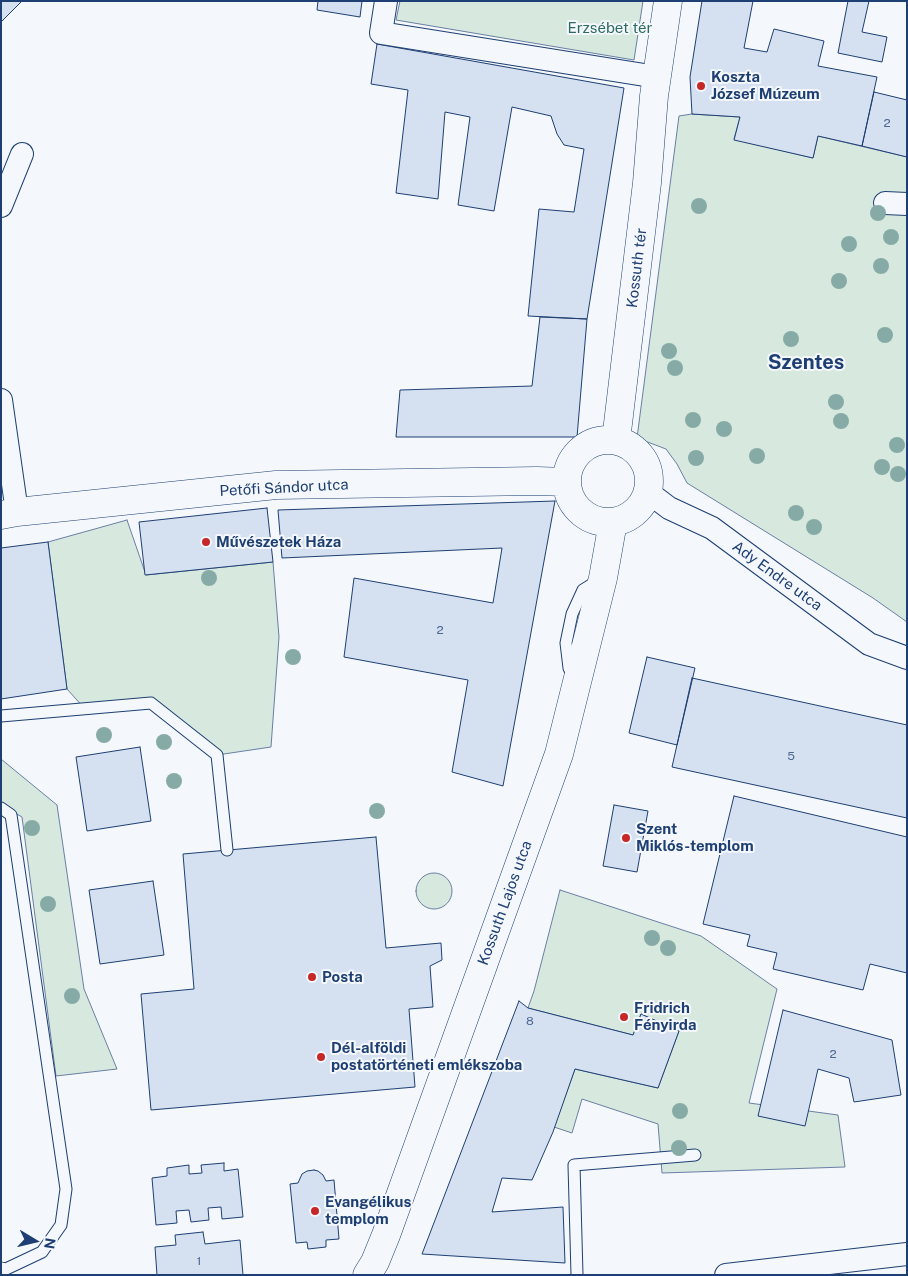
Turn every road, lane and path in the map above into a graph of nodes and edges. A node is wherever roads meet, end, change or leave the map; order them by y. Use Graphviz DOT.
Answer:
graph roads {
  1 [pos="386,1"];
  2 [pos="668,1"];
  3 [pos="656,86"];
  4 [pos="22,154"];
  5 [pos="885,203"];
  6 [pos="907,204"];
  7 [pos="1,206"];
  8 [pos="1,400"];
  9 [pos="616,440"];
  10 [pos="567,482"];
  11 [pos="648,492"];
  12 [pos="9,513"];
  13 [pos="613,522"];
  14 [pos="907,658"];
  15 [pos="1,716"];
  16 [pos="1,808"];
  17 [pos="227,850"];
  18 [pos="695,1155"];
  19 [pos="907,1254"];
  20 [pos="1,1268"];
  21 [pos="376,1271"];
  22 [pos="576,1275"];
  23 [pos="726,1275"];
  1 -- 3 [label="street"];
  2 -- 3 [label="street"];
  3 -- 9 [label="street, Kossuth tér"];
  4 -- 7 [label="street"];
  5 -- 6 [label="street"];
  8 -- 12 [label="street"];
  9 -- 10 [label="street"];
  9 -- 11 [label="street"];
  10 -- 12 [label="street, Petőfi Sándor utca"];
  10 -- 13 [label="street"];
  11 -- 13 [label="street"];
  11 -- 14 [label="street, Ady Endre utca"];
  13 -- 21 [label="street, Kossuth Lajos utca"];
  15 -- 17 [label="lane"];
  16 -- 20 [label="lane"];
  18 -- 22 [label="lane"];
  19 -- 23 [label="street"];
}
